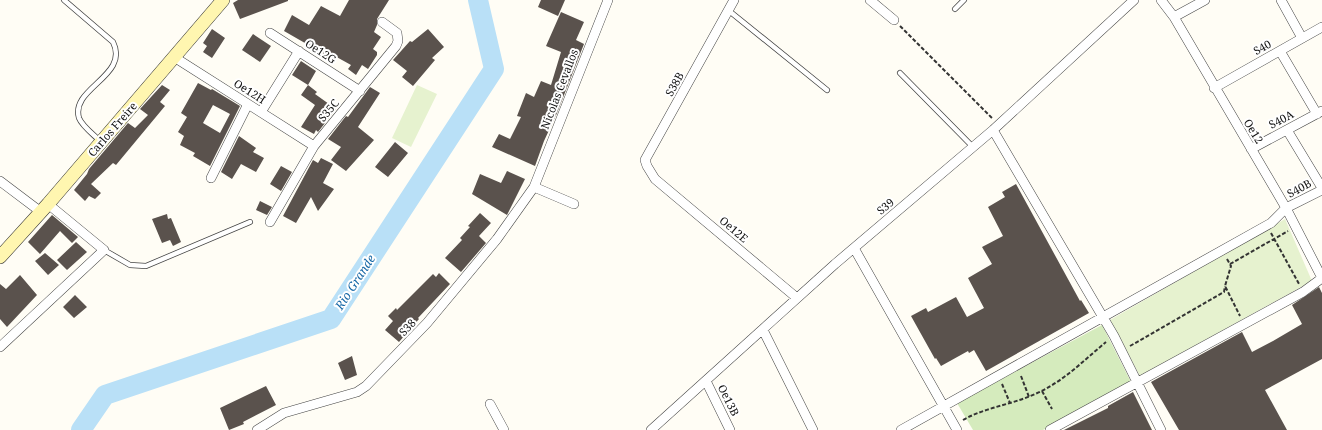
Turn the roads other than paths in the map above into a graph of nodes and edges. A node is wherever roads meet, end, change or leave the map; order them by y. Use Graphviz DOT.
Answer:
graph roads {
  1 [pos="64,0"];
  2 [pos="222,0"];
  3 [pos="608,0"];
  4 [pos="734,0"];
  5 [pos="870,0"];
  6 [pos="964,0"];
  7 [pos="1134,0"];
  8 [pos="1161,0"];
  9 [pos="1204,0"];
  10 [pos="1281,0"];
  11 [pos="955,9"];
  12 [pos="728,10"];
  13 [pos="1174,17"];
  14 [pos="894,20"];
  15 [pos="382,22"];
  16 [pos="1322,27"];
  17 [pos="270,32"];
  18 [pos="1302,38"];
  19 [pos="299,51"];
  20 [pos="1280,51"];
  21 [pos="174,57"];
  22 [pos="900,73"];
  23 [pos="1214,88"];
  24 [pos="827,90"];
  25 [pos="360,91"];
  26 [pos="248,104"];
  27 [pos="261,112"];
  28 [pos="1319,113"];
  29 [pos="996,128"];
  30 [pos="1287,130"];
  31 [pos="101,142"];
  32 [pos="314,146"];
  33 [pos="973,147"];
  34 [pos="1251,149"];
  35 [pos="211,178"];
  36 [pos="655,179"];
  37 [pos="0,181"];
  38 [pos="534,187"];
  39 [pos="1322,189"];
  40 [pos="574,204"];
  41 [pos="44,208"];
  42 [pos="1286,208"];
  43 [pos="250,222"];
  44 [pos="270,222"];
  45 [pos="854,248"];
  46 [pos="104,250"];
  47 [pos="0,257"];
  48 [pos="1322,278"];
  49 [pos="797,298"];
  50 [pos="1102,317"];
  51 [pos="763,330"];
  52 [pos="0,347"];
  53 [pos="706,381"];
  54 [pos="1138,384"];
  55 [pos="490,404"];
  56 [pos="943,406"];
  57 [pos="955,427"];
  58 [pos="257,430"];
  59 [pos="504,430"];
  60 [pos="651,430"];
  61 [pos="730,430"];
  62 [pos="813,430"];
  63 [pos="901,430"];
  64 [pos="1050,430"];
  65 [pos="1161,430"];
  1 -- 31 [label="lane"];
  2 -- 21 [label="street, Carlos Freire"];
  3 -- 38 [label="street, Nicolas Cevallos"];
  4 -- 12 [label="street, S38B"];
  5 -- 14 [label="street"];
  6 -- 11 [label="lane"];
  7 -- 29 [label="street, S39"];
  8 -- 13 [label="street, Oe12"];
  9 -- 13 [label="street"];
  10 -- 18 [label="street"];
  12 -- 24 [label="lane"];
  12 -- 36 [label="street, S38B"];
  13 -- 23 [label="street, Oe12"];
  15 -- 25 [label="street, S35C"];
  16 -- 18 [label="street, S40"];
  17 -- 19 [label="street, Oe12G"];
  18 -- 20 [label="street, S40"];
  19 -- 25 [label="street, Oe12G"];
  19 -- 27 [label="street"];
  20 -- 23 [label="street, S40"];
  20 -- 28 [label="street"];
  21 -- 26 [label="street, Oe12H"];
  21 -- 31 [label="street, Carlos Freire"];
  22 -- 33 [label="lane"];
  23 -- 34 [label="street, Oe12"];
  25 -- 32 [label="street, S35C"];
  26 -- 27 [label="street, Oe12H"];
  26 -- 35 [label="street"];
  27 -- 32 [label="street, Oe12H"];
  28 -- 30 [label="street, S40A"];
  29 -- 33 [label="street, S39"];
  29 -- 50 [label="street"];
  30 -- 34 [label="street, S40A"];
  30 -- 39 [label="street"];
  31 -- 41 [label="street, Carlos Freire"];
  32 -- 44 [label="street, S35C"];
  33 -- 45 [label="street, S39"];
  34 -- 42 [label="street, Oe12"];
  36 -- 49 [label="street, Oe12E"];
  37 -- 41 [label="street"];
  38 -- 40 [label="street"];
  38 -- 58 [label="street, S38"];
  39 -- 42 [label="street, S40B"];
  41 -- 46 [label="street"];
  41 -- 47 [label="street, Carlos Freire"];
  42 -- 48 [label="street, Oe12"];
  42 -- 50 [label="street, S40B"];
  43 -- 46 [label="lane"];
  45 -- 49 [label="street, S39"];
  45 -- 56 [label="street"];
  46 -- 52 [label="street"];
  48 -- 54 [label="street"];
  49 -- 51 [label="street, S39"];
  50 -- 54 [label="street"];
  50 -- 56 [label="street, S40B"];
  51 -- 53 [label="street, S39"];
  51 -- 62 [label="street"];
  53 -- 60 [label="street, S39"];
  53 -- 61 [label="street, Oe13B"];
  54 -- 64 [label="street"];
  54 -- 65 [label="street"];
  55 -- 59 [label="street"];
  56 -- 57 [label="street"];
  56 -- 63 [label="street, S40B"];
}
